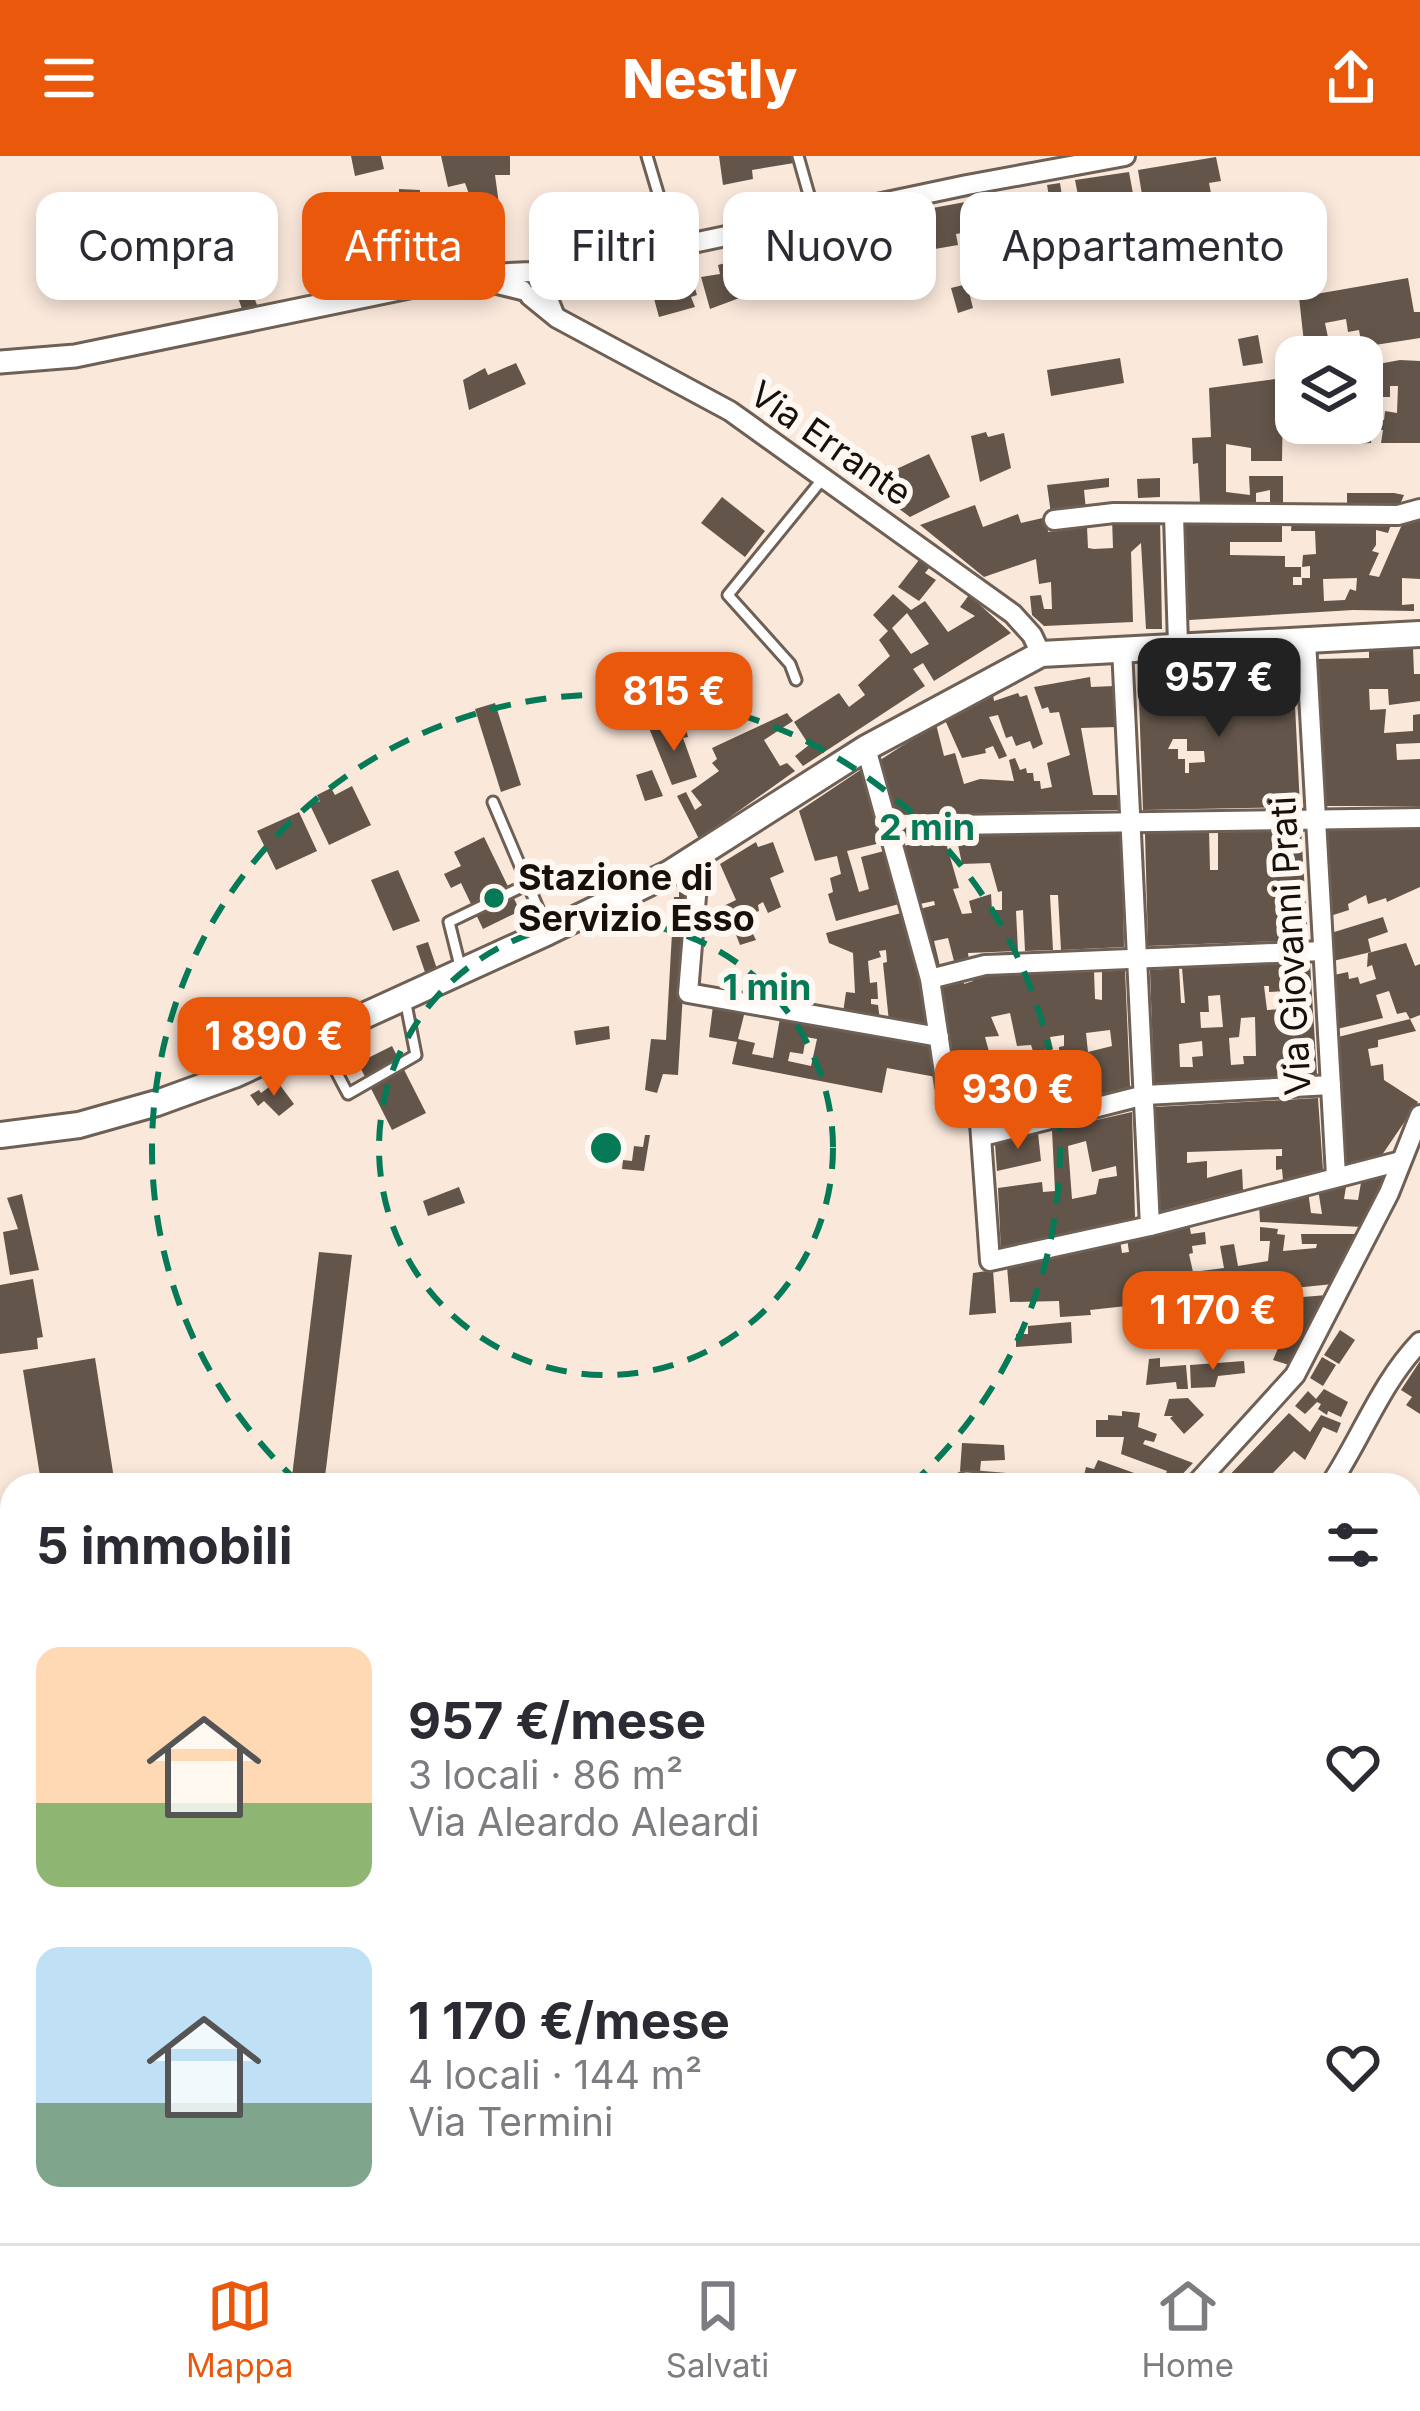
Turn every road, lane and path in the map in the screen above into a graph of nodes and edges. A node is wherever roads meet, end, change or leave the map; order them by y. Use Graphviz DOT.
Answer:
graph roads {
  1 [pos="647,156"];
  2 [pos="798,156"];
  3 [pos="1125,156"];
  4 [pos="654,192"];
  5 [pos="808,192"];
  6 [pos="936,193"];
  7 [pos="346,300"];
  8 [pos="542,300"];
  9 [pos="0,362"];
  10 [pos="825,476"];
  11 [pos="1420,488"];
  12 [pos="1414,509"];
  13 [pos="1174,515"];
  14 [pos="1054,520"];
  15 [pos="1420,634"];
  16 [pos="1306,641"];
  17 [pos="1178,645"];
  18 [pos="1122,648"];
  19 [pos="1041,654"];
  20 [pos="796,680"];
  21 [pos="866,748"];
  22 [pos="493,802"];
  23 [pos="1420,818"];
  24 [pos="1316,819"];
  25 [pos="1133,822"];
  26 [pos="950,825"];
  27 [pos="694,858"];
  28 [pos="528,884"];
  29 [pos="548,932"];
  30 [pos="1324,951"];
  31 [pos="1139,957"];
  32 [pos="461,973"];
  33 [pos="930,979"];
  34 [pos="405,998"];
  35 [pos="318,1037"];
  36 [pos="939,1037"];
  37 [pos="1331,1084"];
  38 [pos="1145,1095"];
  39 [pos="1420,1115"];
  40 [pos="0,1135"];
  41 [pos="983,1136"];
  42 [pos="1401,1161"];
  43 [pos="1336,1176"];
  44 [pos="1150,1226"];
  45 [pos="1420,1342"];
  46 [pos="1206,1473"];
  47 [pos="1338,1473"];
  1 -- 4 [label="lane"];
  2 -- 5 [label="lane"];
  3 -- 6 [label="street"];
  7 -- 9 [label="street"];
  8 -- 10 [label="street, Via Errante"];
  10 -- 19 [label="street, Via Errante"];
  10 -- 20 [label="lane"];
  11 -- 12 [label="street"];
  12 -- 13 [label="street"];
  13 -- 14 [label="street"];
  13 -- 17 [label="street"];
  15 -- 16 [label="main road"];
  16 -- 17 [label="main road"];
  16 -- 24 [label="street, Via Giovanni Prati"];
  17 -- 18 [label="main road"];
  18 -- 19 [label="main road"];
  18 -- 25 [label="street"];
  19 -- 21 [label="main road"];
  21 -- 27 [label="main road"];
  21 -- 33 [label="street"];
  22 -- 28 [label="lane"];
  23 -- 24 [label="street"];
  24 -- 25 [label="street"];
  24 -- 30 [label="street, Via Giovanni Prati"];
  25 -- 26 [label="street"];
  25 -- 31 [label="street"];
  27 -- 29 [label="main road"];
  27 -- 36 [label="street"];
  28 -- 29 [label="lane"];
  28 -- 32 [label="lane"];
  29 -- 32 [label="main road"];
  30 -- 31 [label="street"];
  30 -- 37 [label="street, Via Giovanni Prati"];
  31 -- 33 [label="street"];
  31 -- 38 [label="street"];
  32 -- 34 [label="main road"];
  33 -- 36 [label="street"];
  34 -- 35 [label="main road"];
  34 -- 35 [label="lane"];
  35 -- 40 [label="main road"];
  36 -- 41 [label="street"];
  37 -- 38 [label="street"];
  37 -- 43 [label="street, Via Giovanni Prati"];
  38 -- 41 [label="street"];
  38 -- 44 [label="street"];
  39 -- 42 [label="street"];
  41 -- 44 [label="street"];
  42 -- 43 [label="street"];
  42 -- 46 [label="street"];
  43 -- 44 [label="street"];
  45 -- 47 [label="street"];
}
